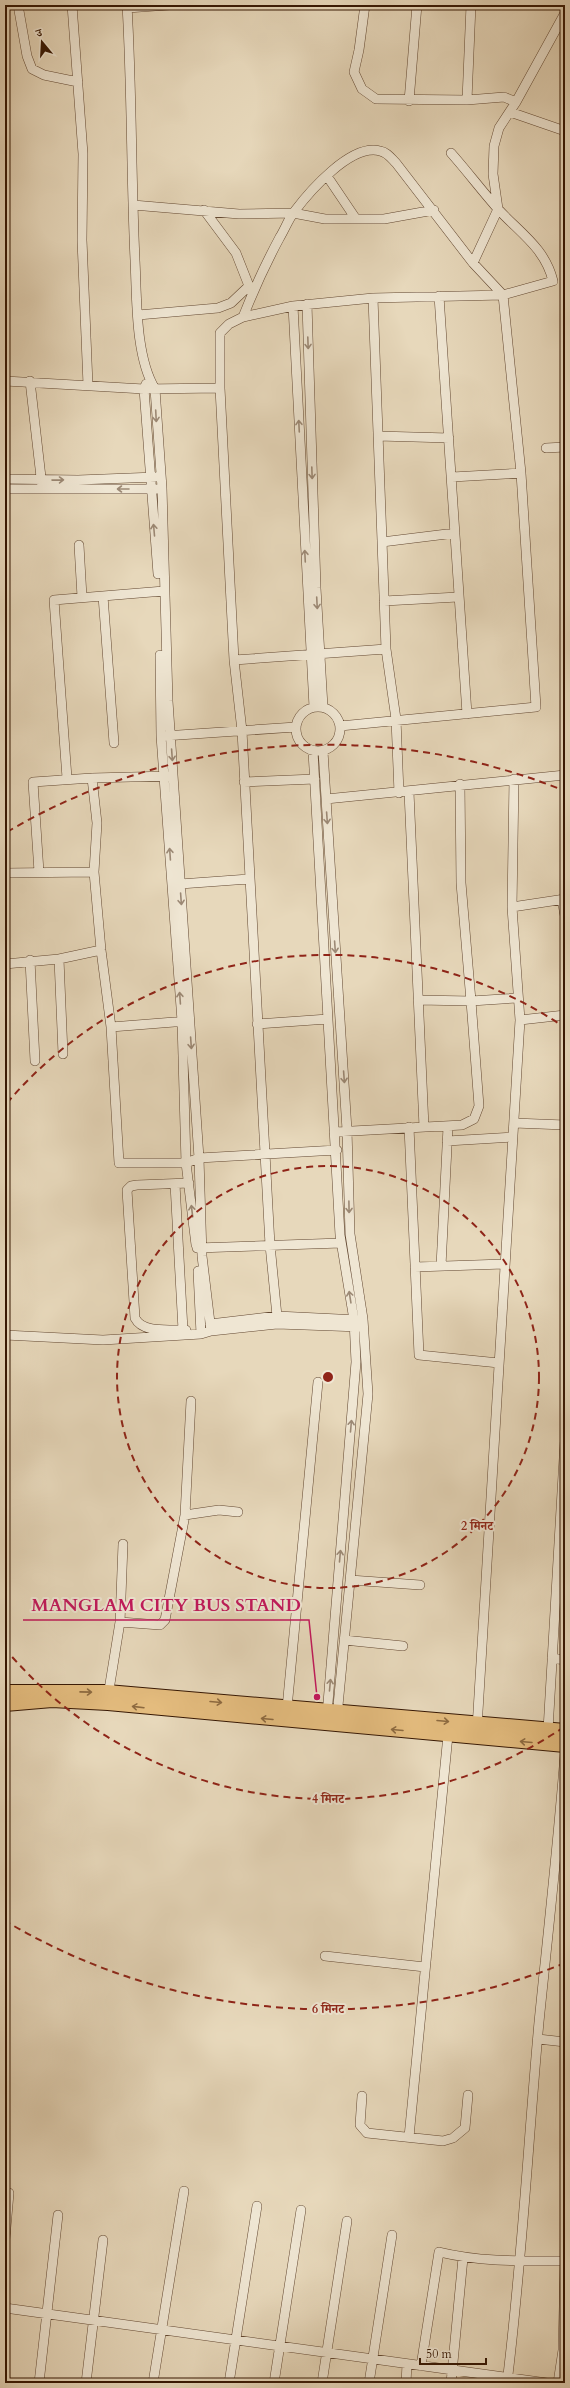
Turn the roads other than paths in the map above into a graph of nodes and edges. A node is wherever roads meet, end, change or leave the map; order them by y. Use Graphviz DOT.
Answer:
graph roads {
  1 [pos="18,5"];
  2 [pos="72,5"];
  3 [pos="169,5"];
  4 [pos="365,5"];
  5 [pos="417,5"];
  6 [pos="471,5"];
  7 [pos="127,6"];
  8 [pos="565,13"];
  9 [pos="78,82"];
  10 [pos="409,100"];
  11 [pos="467,100"];
  12 [pos="516,102"];
  13 [pos="510,112"];
  14 [pos="565,131"];
  15 [pos="451,153"];
  16 [pos="327,176"];
  17 [pos="133,205"];
  18 [pos="498,209"];
  19 [pos="204,210"];
  20 [pos="434,210"];
  21 [pos="293,213"];
  22 [pos="356,219"];
  23 [pos="473,263"];
  24 [pos="251,290"];
  25 [pos="503,295"];
  26 [pos="439,296"];
  27 [pos="373,298"];
  28 [pos="307,304"];
  29 [pos="293,306"];
  30 [pos="138,315"];
  31 [pos="243,317"];
  32 [pos="148,378"];
  33 [pos="5,381"];
  34 [pos="30,381"];
  35 [pos="88,385"];
  36 [pos="144,388"];
  37 [pos="220,388"];
  38 [pos="155,389"];
  39 [pos="378,436"];
  40 [pos="449,438"];
  41 [pos="565,446"];
  42 [pos="546,448"];
  43 [pos="521,473"];
  44 [pos="155,477"];
  45 [pos="452,477"];
  46 [pos="5,479"];
  47 [pos="42,485"];
  48 [pos="162,488"];
  49 [pos="5,489"];
  50 [pos="151,489"];
  51 [pos="455,533"];
  52 [pos="382,542"];
  53 [pos="79,545"];
  54 [pos="161,591"];
  55 [pos="103,596"];
  56 [pos="458,596"];
  57 [pos="82,597"];
  58 [pos="384,601"];
  59 [pos="386,649"];
  60 [pos="315,653"];
  61 [pos="234,660"];
  62 [pos="318,707"];
  63 [pos="467,714"];
  64 [pos="396,719"];
  65 [pos="296,726"];
  66 [pos="340,726"];
  67 [pos="242,731"];
  68 [pos="166,736"];
  69 [pos="114,743"];
  70 [pos="313,751"];
  71 [pos="323,751"];
  72 [pos="565,775"];
  73 [pos="168,776"];
  74 [pos="66,778"];
  75 [pos="92,778"];
  76 [pos="315,779"];
  77 [pos="514,779"];
  78 [pos="244,782"];
  79 [pos="460,784"];
  80 [pos="409,792"];
  81 [pos="399,793"];
  82 [pos="326,799"];
  83 [pos="40,872"];
  84 [pos="94,872"];
  85 [pos="5,873"];
  86 [pos="249,879"];
  87 [pos="180,884"];
  88 [pos="563,899"];
  89 [pos="512,907"];
  90 [pos="565,916"];
  91 [pos="101,950"];
  92 [pos="59,959"];
  93 [pos="30,960"];
  94 [pos="5,964"];
  95 [pos="517,998"];
  96 [pos="418,1000"];
  97 [pos="471,1001"];
  98 [pos="565,1015"];
  99 [pos="328,1019"];
  100 [pos="520,1020"];
  101 [pos="186,1021"];
  102 [pos="257,1024"];
  103 [pos="111,1027"];
  104 [pos="63,1054"];
  105 [pos="35,1061"];
  106 [pos="514,1123"];
  107 [pos="565,1125"];
  108 [pos="409,1127"];
  109 [pos="424,1127"];
  110 [pos="448,1127"];
  111 [pos="347,1130"];
  112 [pos="334,1132"];
  113 [pos="513,1137"];
  114 [pos="447,1142"];
  115 [pos="337,1150"];
  116 [pos="266,1154"];
  117 [pos="199,1158"];
  118 [pos="186,1163"];
  119 [pos="176,1184"];
  120 [pos="189,1184"];
  121 [pos="341,1242"];
  122 [pos="270,1245"];
  123 [pos="199,1247"];
  124 [pos="504,1264"];
  125 [pos="441,1266"];
  126 [pos="415,1267"];
  127 [pos="277,1316"];
  128 [pos="359,1323"];
  129 [pos="205,1329"];
  130 [pos="183,1330"];
  131 [pos="5,1335"];
  132 [pos="499,1363"];
  133 [pos="318,1382"];
  134 [pos="191,1401"];
  135 [pos="565,1441"];
  136 [pos="238,1512"];
  137 [pos="185,1515"];
  138 [pos="562,1534"];
  139 [pos="123,1544"];
  140 [pos="350,1580"];
  141 [pos="420,1585"];
  142 [pos="120,1622"];
  143 [pos="344,1640"];
  144 [pos="403,1646"];
  145 [pos="552,1658"];
  146 [pos="565,1660"];
  147 [pos="5,1692"];
  148 [pos="108,1698"];
  149 [pos="5,1704"];
  150 [pos="287,1708"];
  151 [pos="331,1718"];
  152 [pos="548,1730"];
  153 [pos="477,1731"];
  154 [pos="565,1731"];
  155 [pos="448,1735"];
  156 [pos="565,1745"];
  157 [pos="565,1754"];
  158 [pos="325,1956"];
  159 [pos="425,1967"];
  160 [pos="538,2039"];
  161 [pos="565,2042"];
  162 [pos="468,2095"];
  163 [pos="362,2096"];
  164 [pos="409,2137"];
  165 [pos="184,2191"];
  166 [pos="9,2192"];
  167 [pos="257,2206"];
  168 [pos="302,2210"];
  169 [pos="58,2215"];
  170 [pos="347,2221"];
  171 [pos="392,2235"];
  172 [pos="5,2239"];
  173 [pos="103,2240"];
  174 [pos="463,2258"];
  175 [pos="565,2261"];
  176 [pos="520,2262"];
  177 [pos="5,2308"];
  178 [pos="46,2314"];
  179 [pos="94,2321"];
  180 [pos="161,2330"];
  181 [pos="234,2340"];
  182 [pos="280,2346"];
  183 [pos="564,2350"];
  184 [pos="327,2353"];
  185 [pos="371,2359"];
  186 [pos="408,2364"];
  187 [pos="421,2366"];
  188 [pos="452,2370"];
  189 [pos="508,2381"];
  190 [pos="39,2383"];
  191 [pos="86,2383"];
  192 [pos="153,2383"];
  193 [pos="229,2383"];
  194 [pos="274,2383"];
  195 [pos="322,2383"];
  196 [pos="369,2383"];
  197 [pos="406,2383"];
  198 [pos="451,2383"];
  199 [pos="547,2383"];
  200 [pos="558,2383"];
  1 -- 9 [label="street"];
  2 -- 9 [label="street"];
  3 -- 7 [label="street"];
  4 -- 10 [label="street"];
  5 -- 10 [label="street"];
  6 -- 11 [label="street"];
  7 -- 17 [label="street"];
  8 -- 12 [label="street"];
  9 -- 35 [label="street"];
  10 -- 11 [label="street"];
  11 -- 12 [label="street"];
  12 -- 13 [label="street"];
  13 -- 14 [label="street"];
  13 -- 18 [label="street"];
  15 -- 18 [label="street"];
  16 -- 20 [label="street"];
  16 -- 21 [label="street"];
  16 -- 22 [label="street"];
  17 -- 19 [label="street"];
  17 -- 30 [label="street"];
  18 -- 23 [label="street"];
  18 -- 25 [label="street"];
  19 -- 21 [label="street"];
  19 -- 24 [label="street"];
  20 -- 22 [label="street"];
  20 -- 23 [label="street"];
  21 -- 22 [label="street"];
  21 -- 24 [label="street"];
  23 -- 25 [label="street"];
  24 -- 30 [label="street"];
  24 -- 31 [label="street"];
  25 -- 26 [label="street"];
  25 -- 43 [label="street"];
  26 -- 27 [label="street"];
  26 -- 40 [label="street"];
  27 -- 28 [label="street"];
  27 -- 39 [label="street"];
  28 -- 29 [label="street"];
  28 -- 60 [label="street, one-way"];
  29 -- 31 [label="street"];
  60 -- 29 [label="street, one-way"];
  30 -- 32 [label="street"];
  31 -- 37 [label="street"];
  32 -- 36 [label="street"];
  32 -- 38 [label="street"];
  33 -- 34 [label="street"];
  34 -- 35 [label="street"];
  34 -- 47 [label="street"];
  35 -- 36 [label="street"];
  36 -- 38 [label="street"];
  36 -- 44 [label="street"];
  37 -- 38 [label="street"];
  37 -- 61 [label="street"];
  38 -- 44 [label="street, one-way"];
  39 -- 40 [label="street"];
  39 -- 52 [label="street"];
  40 -- 45 [label="street"];
  41 -- 42 [label="street"];
  43 -- 45 [label="street"];
  43 -- 63 [label="street"];
  47 -- 44 [label="street, one-way"];
  44 -- 48 [label="street"];
  44 -- 50 [label="street"];
  45 -- 51 [label="street"];
  46 -- 47 [label="street"];
  47 -- 49 [label="street"];
  50 -- 47 [label="street, one-way"];
  48 -- 50 [label="street"];
  48 -- 54 [label="street"];
  54 -- 50 [label="street, one-way"];
  51 -- 52 [label="street"];
  51 -- 56 [label="street"];
  52 -- 58 [label="street"];
  53 -- 57 [label="street"];
  54 -- 55 [label="street"];
  54 -- 68 [label="street"];
  55 -- 57 [label="street"];
  55 -- 69 [label="street"];
  56 -- 58 [label="street"];
  56 -- 63 [label="street"];
  57 -- 74 [label="street"];
  58 -- 59 [label="street"];
  59 -- 60 [label="street"];
  59 -- 64 [label="street"];
  60 -- 61 [label="street"];
  60 -- 62 [label="street"];
  61 -- 67 [label="street"];
  62 -- 65 [label="street"];
  62 -- 66 [label="street"];
  63 -- 64 [label="street"];
  64 -- 66 [label="street"];
  64 -- 81 [label="street"];
  65 -- 67 [label="street"];
  65 -- 70 [label="street"];
  66 -- 71 [label="street"];
  67 -- 68 [label="street"];
  67 -- 78 [label="street"];
  68 -- 73 [label="street"];
  70 -- 71 [label="street"];
  70 -- 76 [label="street"];
  71 -- 82 [label="street"];
  72 -- 77 [label="street"];
  73 -- 75 [label="street"];
  73 -- 87 [label="street"];
  101 -- 73 [label="street, one-way"];
  74 -- 75 [label="street"];
  74 -- 83 [label="street"];
  75 -- 84 [label="street"];
  76 -- 78 [label="street"];
  76 -- 99 [label="street"];
  77 -- 79 [label="street"];
  77 -- 89 [label="street"];
  78 -- 86 [label="street"];
  79 -- 80 [label="street"];
  79 -- 97 [label="street"];
  80 -- 81 [label="street"];
  80 -- 96 [label="street"];
  81 -- 82 [label="street"];
  82 -- 111 [label="street, one-way"];
  83 -- 84 [label="street"];
  83 -- 85 [label="street"];
  84 -- 91 [label="street"];
  86 -- 87 [label="street"];
  86 -- 102 [label="street"];
  87 -- 101 [label="street, one-way"];
  88 -- 89 [label="street"];
  88 -- 90 [label="street"];
  89 -- 95 [label="street"];
  91 -- 92 [label="street"];
  91 -- 103 [label="street"];
  92 -- 93 [label="street"];
  92 -- 104 [label="street"];
  93 -- 94 [label="street"];
  93 -- 105 [label="street"];
  95 -- 97 [label="street"];
  95 -- 100 [label="street"];
  96 -- 97 [label="street"];
  96 -- 109 [label="street"];
  97 -- 110 [label="street"];
  98 -- 100 [label="street"];
  99 -- 102 [label="street"];
  99 -- 112 [label="street"];
  100 -- 106 [label="street"];
  101 -- 103 [label="street"];
  101 -- 117 [label="street, one-way"];
  101 -- 118 [label="street"];
  102 -- 116 [label="street"];
  103 -- 118 [label="street"];
  106 -- 107 [label="street"];
  106 -- 113 [label="street"];
  108 -- 109 [label="street"];
  108 -- 111 [label="street"];
  108 -- 126 [label="street"];
  109 -- 110 [label="street"];
  110 -- 114 [label="street"];
  111 -- 112 [label="street"];
  111 -- 128 [label="street, one-way"];
  112 -- 115 [label="street"];
  113 -- 114 [label="street"];
  113 -- 124 [label="street"];
  114 -- 125 [label="street"];
  115 -- 116 [label="street"];
  115 -- 121 [label="street"];
  116 -- 117 [label="street"];
  116 -- 122 [label="street"];
  117 -- 118 [label="street"];
  117 -- 123 [label="street"];
  118 -- 120 [label="street"];
  119 -- 120 [label="street"];
  119 -- 130 [label="street"];
  119 -- 130 [label="street"];
  123 -- 120 [label="street, one-way"];
  121 -- 122 [label="street"];
  128 -- 121 [label="street, one-way"];
  122 -- 123 [label="street"];
  122 -- 127 [label="street"];
  123 -- 129 [label="street"];
  124 -- 125 [label="street"];
  124 -- 132 [label="street"];
  125 -- 126 [label="street"];
  126 -- 132 [label="street"];
  127 -- 128 [label="street"];
  127 -- 129 [label="street"];
  128 -- 129 [label="street"];
  128 -- 140 [label="street"];
  151 -- 128 [label="street, one-way"];
  129 -- 130 [label="street"];
  129 -- 131 [label="street"];
  132 -- 153 [label="street"];
  133 -- 150 [label="street"];
  134 -- 137 [label="street"];
  135 -- 138 [label="street"];
  136 -- 137 [label="street"];
  137 -- 142 [label="street"];
  138 -- 145 [label="street"];
  139 -- 142 [label="street"];
  140 -- 141 [label="street"];
  140 -- 143 [label="street"];
  142 -- 148 [label="street"];
  143 -- 144 [label="street"];
  143 -- 151 [label="street"];
  145 -- 146 [label="street"];
  145 -- 152 [label="street"];
  147 -- 148 [label="main road, one-way"];
  148 -- 149 [label="main road"];
  148 -- 150 [label="main road, one-way"];
  151 -- 148 [label="main road, one-way"];
  150 -- 151 [label="main road"];
  151 -- 153 [label="main road, one-way"];
  155 -- 151 [label="main road, one-way"];
  152 -- 153 [label="main road"];
  152 -- 154 [label="main road"];
  153 -- 155 [label="main road"];
  156 -- 153 [label="main road, one-way"];
  155 -- 159 [label="street"];
  157 -- 160 [label="street"];
  158 -- 159 [label="street"];
  159 -- 164 [label="street"];
  160 -- 161 [label="street"];
  160 -- 176 [label="street"];
  162 -- 164 [label="street"];
  163 -- 164 [label="street"];
  165 -- 180 [label="street"];
  166 -- 172 [label="street"];
  167 -- 181 [label="street"];
  168 -- 182 [label="street"];
  169 -- 178 [label="street"];
  170 -- 184 [label="street"];
  171 -- 185 [label="street"];
  173 -- 179 [label="street"];
  174 -- 176 [label="street"];
  174 -- 187 [label="street"];
  174 -- 188 [label="street"];
  175 -- 176 [label="street"];
  175 -- 183 [label="street"];
  176 -- 189 [label="street"];
  177 -- 178 [label="street"];
  178 -- 179 [label="street"];
  178 -- 190 [label="street"];
  179 -- 180 [label="street"];
  179 -- 191 [label="street"];
  180 -- 181 [label="street"];
  180 -- 192 [label="street"];
  181 -- 182 [label="street"];
  181 -- 193 [label="street"];
  182 -- 184 [label="street"];
  182 -- 194 [label="street"];
  183 -- 200 [label="street"];
  184 -- 185 [label="street"];
  184 -- 195 [label="street"];
  185 -- 186 [label="street"];
  185 -- 196 [label="street"];
  186 -- 187 [label="street"];
  186 -- 197 [label="street"];
  187 -- 188 [label="street"];
  188 -- 189 [label="street"];
  188 -- 198 [label="street"];
  189 -- 199 [label="street"];
}
